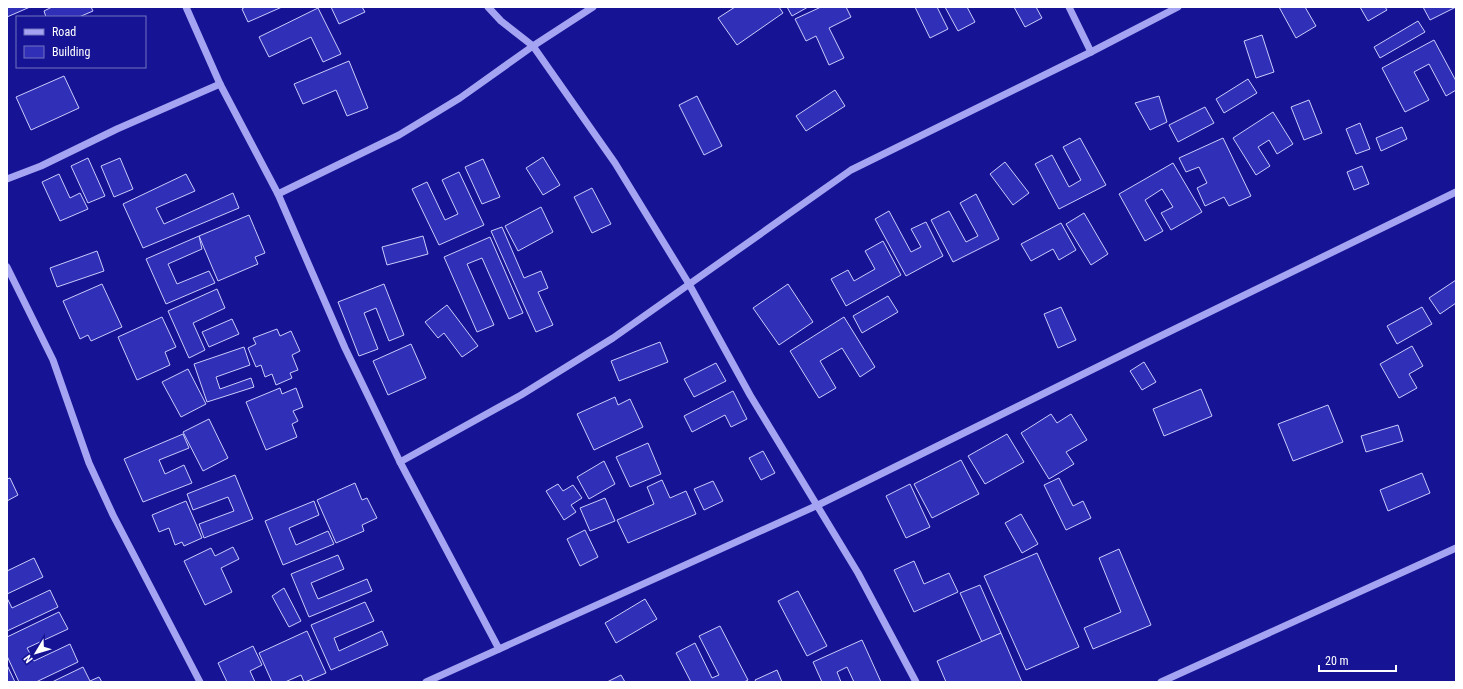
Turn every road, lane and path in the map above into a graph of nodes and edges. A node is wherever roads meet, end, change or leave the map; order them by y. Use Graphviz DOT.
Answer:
graph roads {
  1 [pos="186,7"];
  2 [pos="488,7"];
  3 [pos="593,7"];
  4 [pos="1068,7"];
  5 [pos="1178,7"];
  6 [pos="533,46"];
  7 [pos="1091,52"];
  8 [pos="220,84"];
  9 [pos="7,179"];
  10 [pos="1456,192"];
  11 [pos="278,194"];
  12 [pos="7,267"];
  13 [pos="689,284"];
  14 [pos="400,462"];
  15 [pos="818,505"];
  16 [pos="1456,548"];
  17 [pos="499,649"];
  18 [pos="200,682"];
  19 [pos="426,682"];
  20 [pos="916,682"];
  21 [pos="1161,682"];
  1 -- 8 [label="street"];
  2 -- 6 [label="street"];
  3 -- 6 [label="street"];
  4 -- 7 [label="street"];
  5 -- 7 [label="street"];
  6 -- 11 [label="street"];
  6 -- 13 [label="street"];
  7 -- 13 [label="street"];
  8 -- 9 [label="street"];
  8 -- 11 [label="street"];
  10 -- 15 [label="street"];
  11 -- 14 [label="street"];
  12 -- 18 [label="street"];
  13 -- 14 [label="street"];
  13 -- 15 [label="street"];
  14 -- 17 [label="street"];
  15 -- 17 [label="street"];
  15 -- 20 [label="street"];
  16 -- 21 [label="street"];
  17 -- 19 [label="street"];
}
